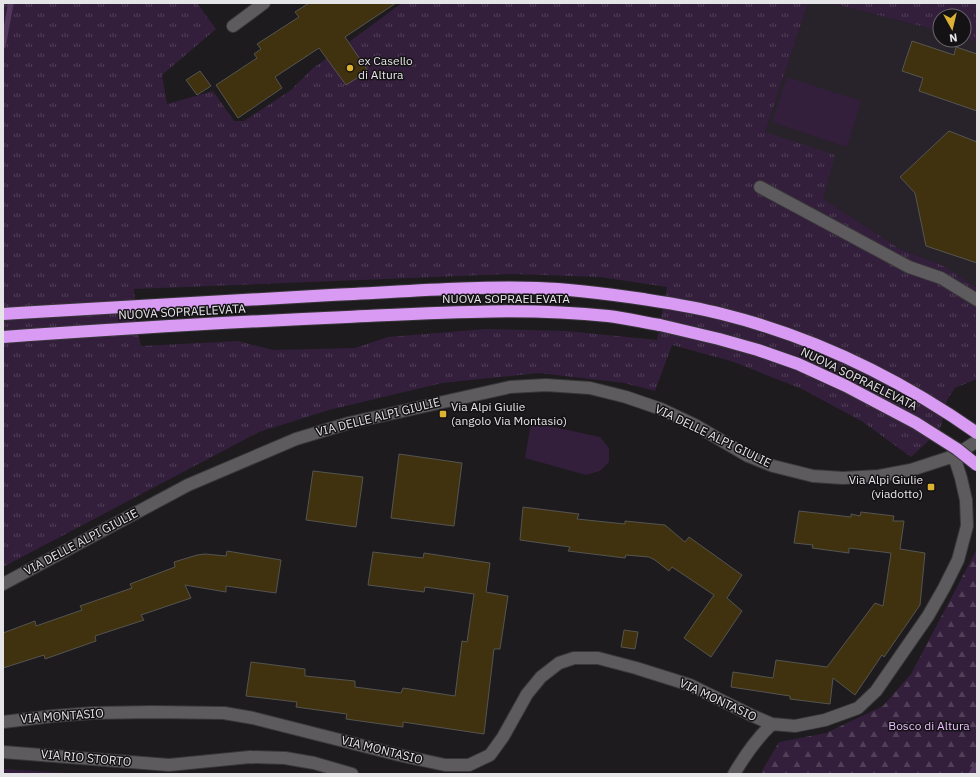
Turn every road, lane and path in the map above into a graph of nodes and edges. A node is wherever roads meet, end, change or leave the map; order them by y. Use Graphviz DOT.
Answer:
graph roads {
  1 [pos="264,3"];
  2 [pos="233,26"];
  3 [pos="760,187"];
  4 [pos="977,300"];
  5 [pos="3,314"];
  6 [pos="3,337"];
  7 [pos="977,433"];
  8 [pos="977,441"];
  9 [pos="954,456"];
  10 [pos="977,464"];
  11 [pos="3,584"];
  12 [pos="3,722"];
  13 [pos="772,724"];
  14 [pos="3,752"];
  15 [pos="169,765"];
  16 [pos="182,774"];
  17 [pos="352,774"];
  18 [pos="734,774"];
  1 -- 2 [label="street"];
  3 -- 4 [label="street"];
  5 -- 7 [label="highway, NUOVA SOPRAELEVATA"];
  6 -- 10 [label="highway, NUOVA SOPRAELEVATA, bridge"];
  8 -- 9 [label="street, VIA DELLE ALPI GIULIE"];
  9 -- 11 [label="street, VIA DELLE ALPI GIULIE"];
  9 -- 13 [label="street, VIA MONTASIO"];
  12 -- 13 [label="street, VIA MONTASIO"];
  13 -- 18 [label="street, VIA MONTASIO"];
  14 -- 15 [label="street, VIA RIO STORTO"];
  15 -- 16 [label="street"];
  15 -- 17 [label="street, VIA RIO STORTO"];
}
